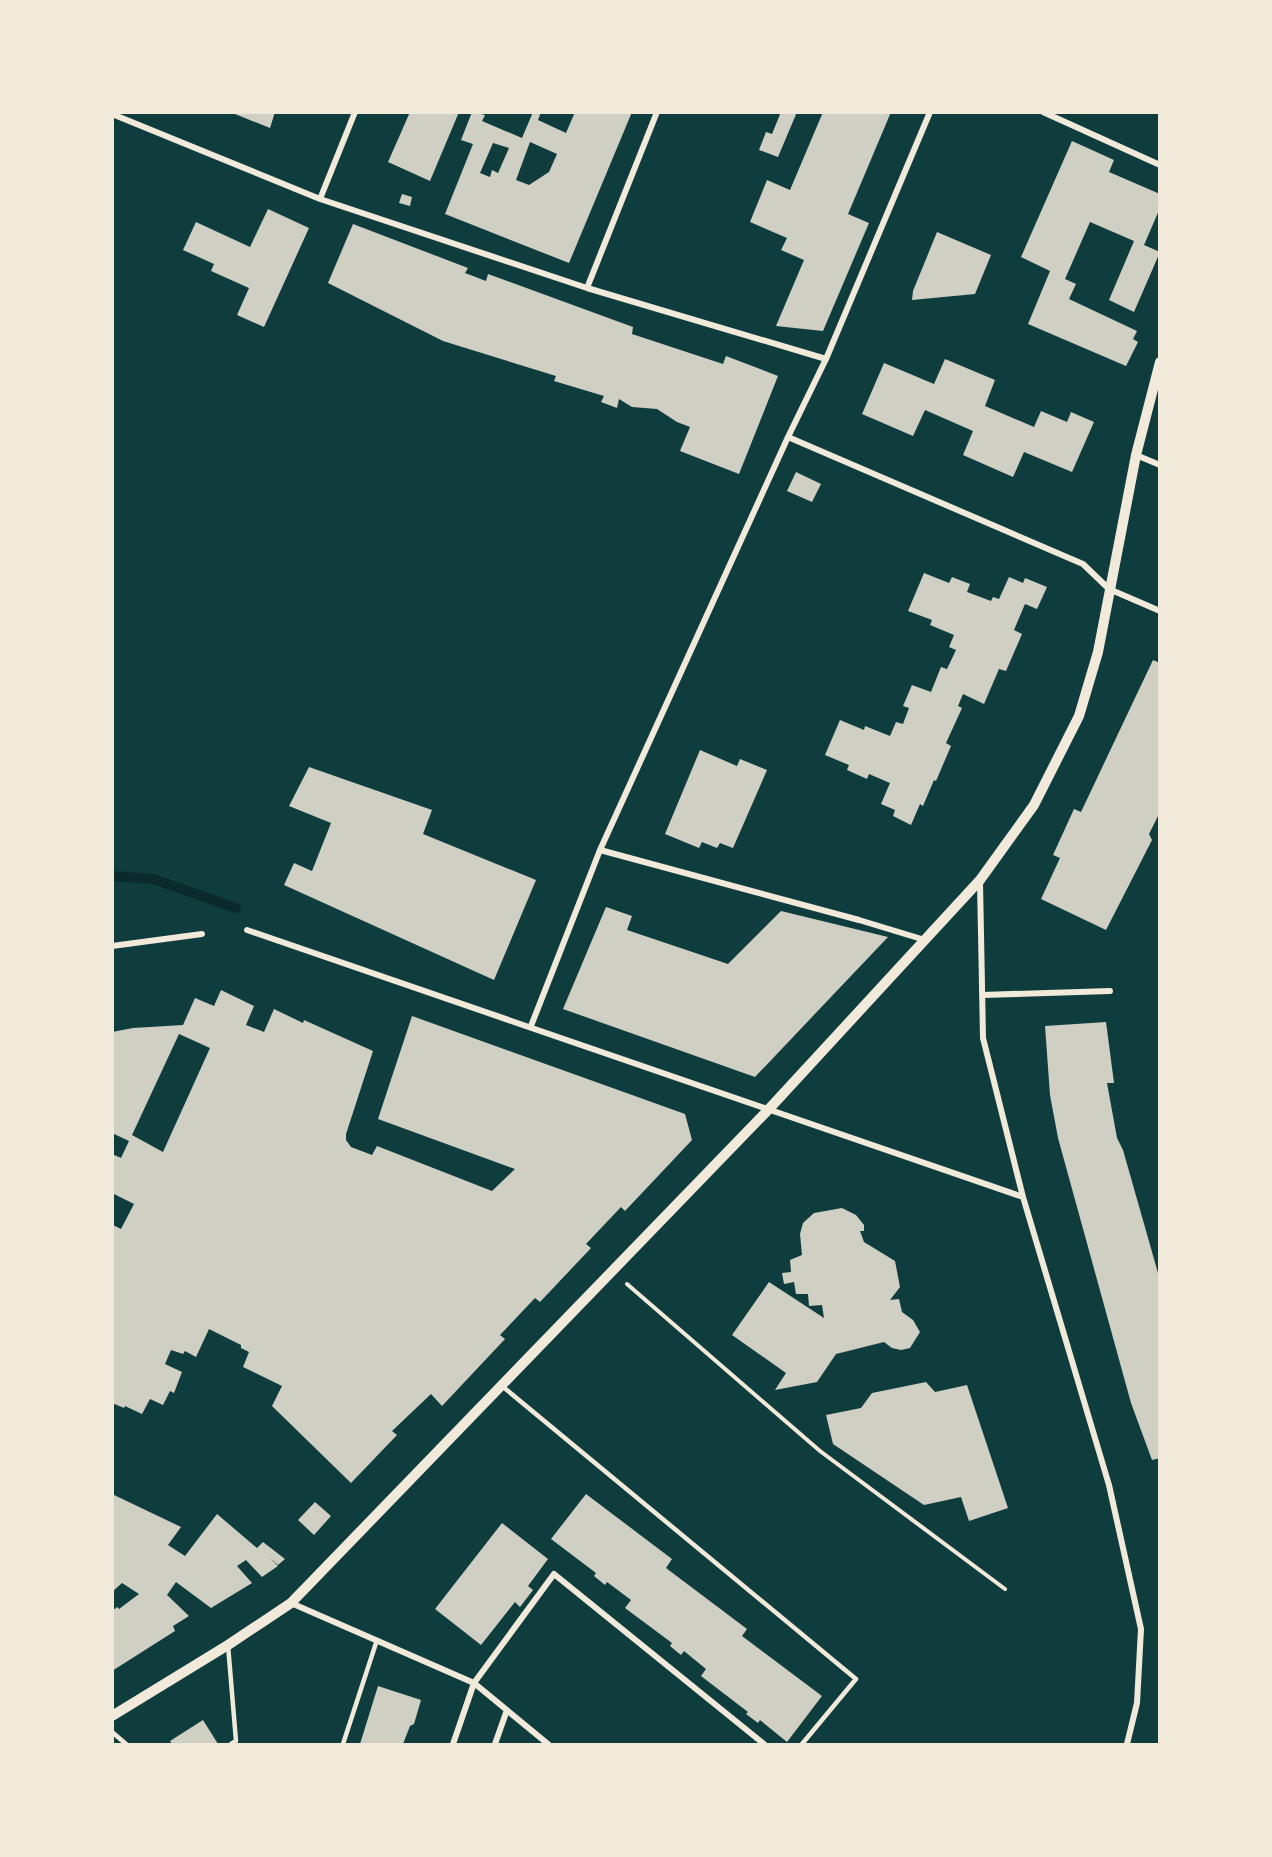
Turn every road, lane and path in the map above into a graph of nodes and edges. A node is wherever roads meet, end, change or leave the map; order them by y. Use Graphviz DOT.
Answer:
graph roads {
  1 [pos="355,112"];
  2 [pos="657,112"];
  3 [pos="930,112"];
  4 [pos="1043,112"];
  5 [pos="112,114"];
  6 [pos="1160,165"];
  7 [pos="320,199"];
  8 [pos="587,288"];
  9 [pos="826,359"];
  10 [pos="1160,362"];
  11 [pos="788,437"];
  12 [pos="1136,455"];
  13 [pos="1160,465"];
  14 [pos="1109,590"];
  15 [pos="1160,611"];
  16 [pos="600,850"];
  17 [pos="980,880"];
  18 [pos="247,930"];
  19 [pos="202,934"];
  20 [pos="925,940"];
  21 [pos="112,946"];
  22 [pos="1110,991"];
  23 [pos="982,995"];
  24 [pos="531,1026"];
  25 [pos="769,1109"];
  26 [pos="1023,1197"];
  27 [pos="613,1270"];
  28 [pos="502,1386"];
  29 [pos="1005,1589"];
  30 [pos="291,1603"];
  31 [pos="377,1640"];
  32 [pos="228,1645"];
  33 [pos="474,1683"];
  34 [pos="507,1710"];
  35 [pos="112,1716"];
  36 [pos="112,1732"];
  37 [pos="126,1744"];
  38 [pos="231,1744"];
  39 [pos="343,1744"];
  40 [pos="453,1744"];
  41 [pos="495,1744"];
  42 [pos="548,1744"];
  43 [pos="764,1744"];
  44 [pos="802,1744"];
  45 [pos="1127,1744"];
  1 -- 7 [label="street"];
  2 -- 8 [label="street"];
  3 -- 9 [label="street"];
  4 -- 6 [label="street"];
  5 -- 7 [label="street"];
  7 -- 8 [label="street"];
  8 -- 9 [label="street"];
  9 -- 11 [label="street"];
  10 -- 12 [label="street"];
  11 -- 14 [label="street"];
  11 -- 16 [label="street"];
  12 -- 13 [label="street"];
  12 -- 14 [label="street"];
  14 -- 15 [label="street"];
  14 -- 17 [label="street"];
  16 -- 20 [label="street"];
  16 -- 24 [label="street"];
  17 -- 20 [label="street"];
  17 -- 23 [label="street"];
  18 -- 24 [label="street"];
  19 -- 21 [label="street"];
  20 -- 25 [label="street"];
  22 -- 23 [label="street"];
  23 -- 26 [label="street"];
  24 -- 25 [label="street"];
  25 -- 26 [label="street"];
  25 -- 27 [label="street"];
  26 -- 45 [label="street"];
  27 -- 28 [label="street"];
  27 -- 29 [label="path"];
  28 -- 30 [label="street"];
  28 -- 44 [label="lane"];
  30 -- 31 [label="street"];
  30 -- 32 [label="street"];
  31 -- 33 [label="street"];
  31 -- 39 [label="lane"];
  32 -- 35 [label="street"];
  32 -- 38 [label="lane"];
  33 -- 34 [label="street"];
  33 -- 40 [label="street"];
  33 -- 43 [label="street"];
  34 -- 41 [label="street"];
  34 -- 42 [label="street"];
  36 -- 37 [label="lane"];
}
